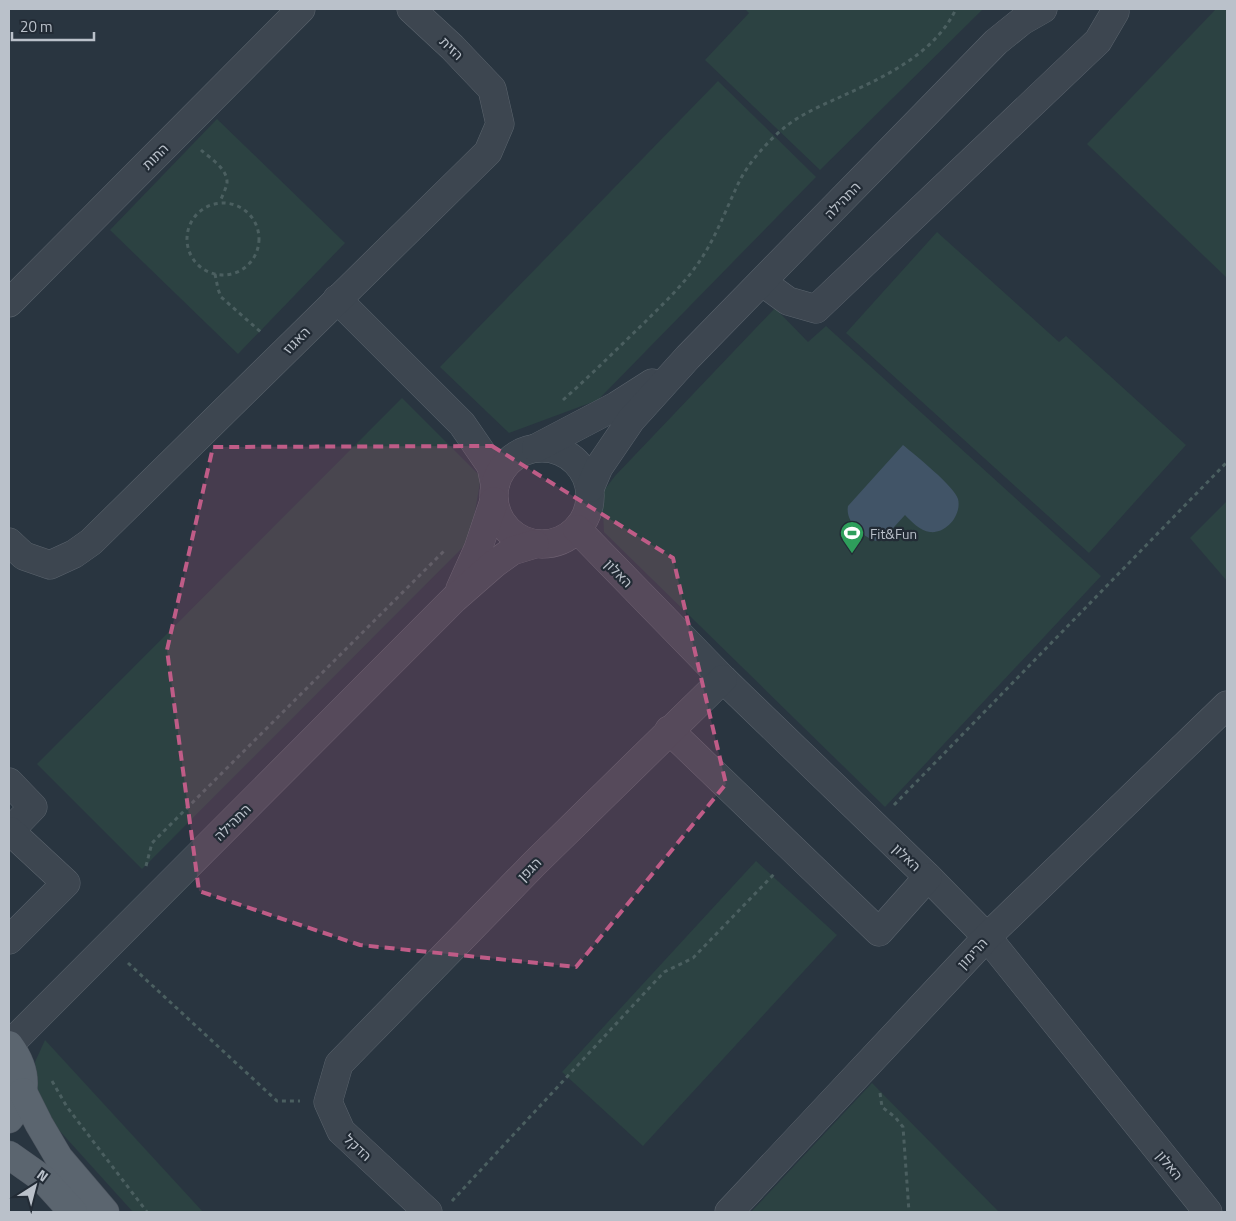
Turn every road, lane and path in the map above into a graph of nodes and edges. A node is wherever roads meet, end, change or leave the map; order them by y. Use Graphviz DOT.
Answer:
graph roads {
  1 [pos="300,9"];
  2 [pos="411,9"];
  3 [pos="956,9"];
  4 [pos="1016,9"];
  5 [pos="1042,9"];
  6 [pos="1114,9"];
  7 [pos="996,42"];
  8 [pos="492,89"];
  9 [pos="179,131"];
  10 [pos="220,202"];
  11 [pos="216,274"];
  12 [pos="762,282"];
  13 [pos="337,299"];
  14 [pos="9,303"];
  15 [pos="284,352"];
  16 [pos="688,357"];
  17 [pos="562,402"];
  18 [pos="462,424"];
  19 [pos="529,449"];
  20 [pos="1227,462"];
  21 [pos="590,488"];
  22 [pos="494,493"];
  23 [pos="577,530"];
  24 [pos="9,542"];
  25 [pos="452,543"];
  26 [pos="535,544"];
  27 [pos="454,599"];
  28 [pos="723,679"];
  29 [pos="1227,705"];
  30 [pos="669,730"];
  31 [pos="9,782"];
  32 [pos="874,825"];
  33 [pos="10,832"];
  34 [pos="796,851"];
  35 [pos="145,870"];
  36 [pos="928,877"];
  37 [pos="987,937"];
  38 [pos="9,940"];
  39 [pos="110,946"];
  40 [pos="9,1045"];
  41 [pos="868,1063"];
  42 [pos="48,1073"];
  43 [pos="23,1092"];
  44 [pos="328,1102"];
  45 [pos="9,1119"];
  46 [pos="9,1155"];
  47 [pos="438,1209"];
  48 [pos="72,1212"];
  49 [pos="105,1212"];
  50 [pos="147,1212"];
  51 [pos="729,1212"];
  52 [pos="909,1212"];
  53 [pos="1208,1212"];
  1 -- 9 [label="street, התות"];
  2 -- 8 [label="street, הזית"];
  3 -- 17 [label="path"];
  4 -- 7 [label="street, התהילה"];
  5 -- 7 [label="street, התהילה"];
  6 -- 12 [label="street"];
  7 -- 12 [label="street, התהילה"];
  8 -- 13 [label="street, האגוז"];
  9 -- 10 [label="path"];
  9 -- 14 [label="street, התות"];
  10 -- 11 [label="path"];
  10 -- 11 [label="path"];
  11 -- 15 [label="path"];
  12 -- 16 [label="street, התהילה"];
  13 -- 15 [label="street, האגוז"];
  13 -- 18 [label="street"];
  15 -- 24 [label="street, האגוז"];
  16 -- 19 [label="street, התהילה"];
  16 -- 21 [label="street, התהילה"];
  18 -- 19 [label="street"];
  18 -- 22 [label="street"];
  19 -- 21 [label="street"];
  19 -- 22 [label="street"];
  20 -- 32 [label="path"];
  21 -- 23 [label="street"];
  22 -- 26 [label="street"];
  22 -- 27 [label="street, התהילה"];
  23 -- 26 [label="street"];
  23 -- 28 [label="street, האלון"];
  25 -- 35 [label="path"];
  26 -- 27 [label="street, התהילה"];
  27 -- 39 [label="street, התהילה"];
  28 -- 30 [label="street, הגפן"];
  28 -- 32 [label="street, האלון"];
  29 -- 37 [label="street, הרימון"];
  30 -- 34 [label="street"];
  30 -- 44 [label="street, הגפן"];
  31 -- 33 [label="street"];
  32 -- 36 [label="street, האלון"];
  33 -- 38 [label="street"];
  34 -- 36 [label="street"];
  34 -- 47 [label="path"];
  36 -- 37 [label="street, האלון"];
  37 -- 41 [label="street, הרימון"];
  37 -- 53 [label="street, האלון"];
  39 -- 40 [label="street, התהילה"];
  39 -- 44 [label="path"];
  40 -- 43 [label="main road"];
  41 -- 51 [label="street, הרימון"];
  41 -- 52 [label="path"];
  42 -- 50 [label="path"];
  43 -- 45 [label="main road"];
  43 -- 49 [label="main road"];
  44 -- 47 [label="street, הדקל"];
  46 -- 48 [label="main road"];
}
